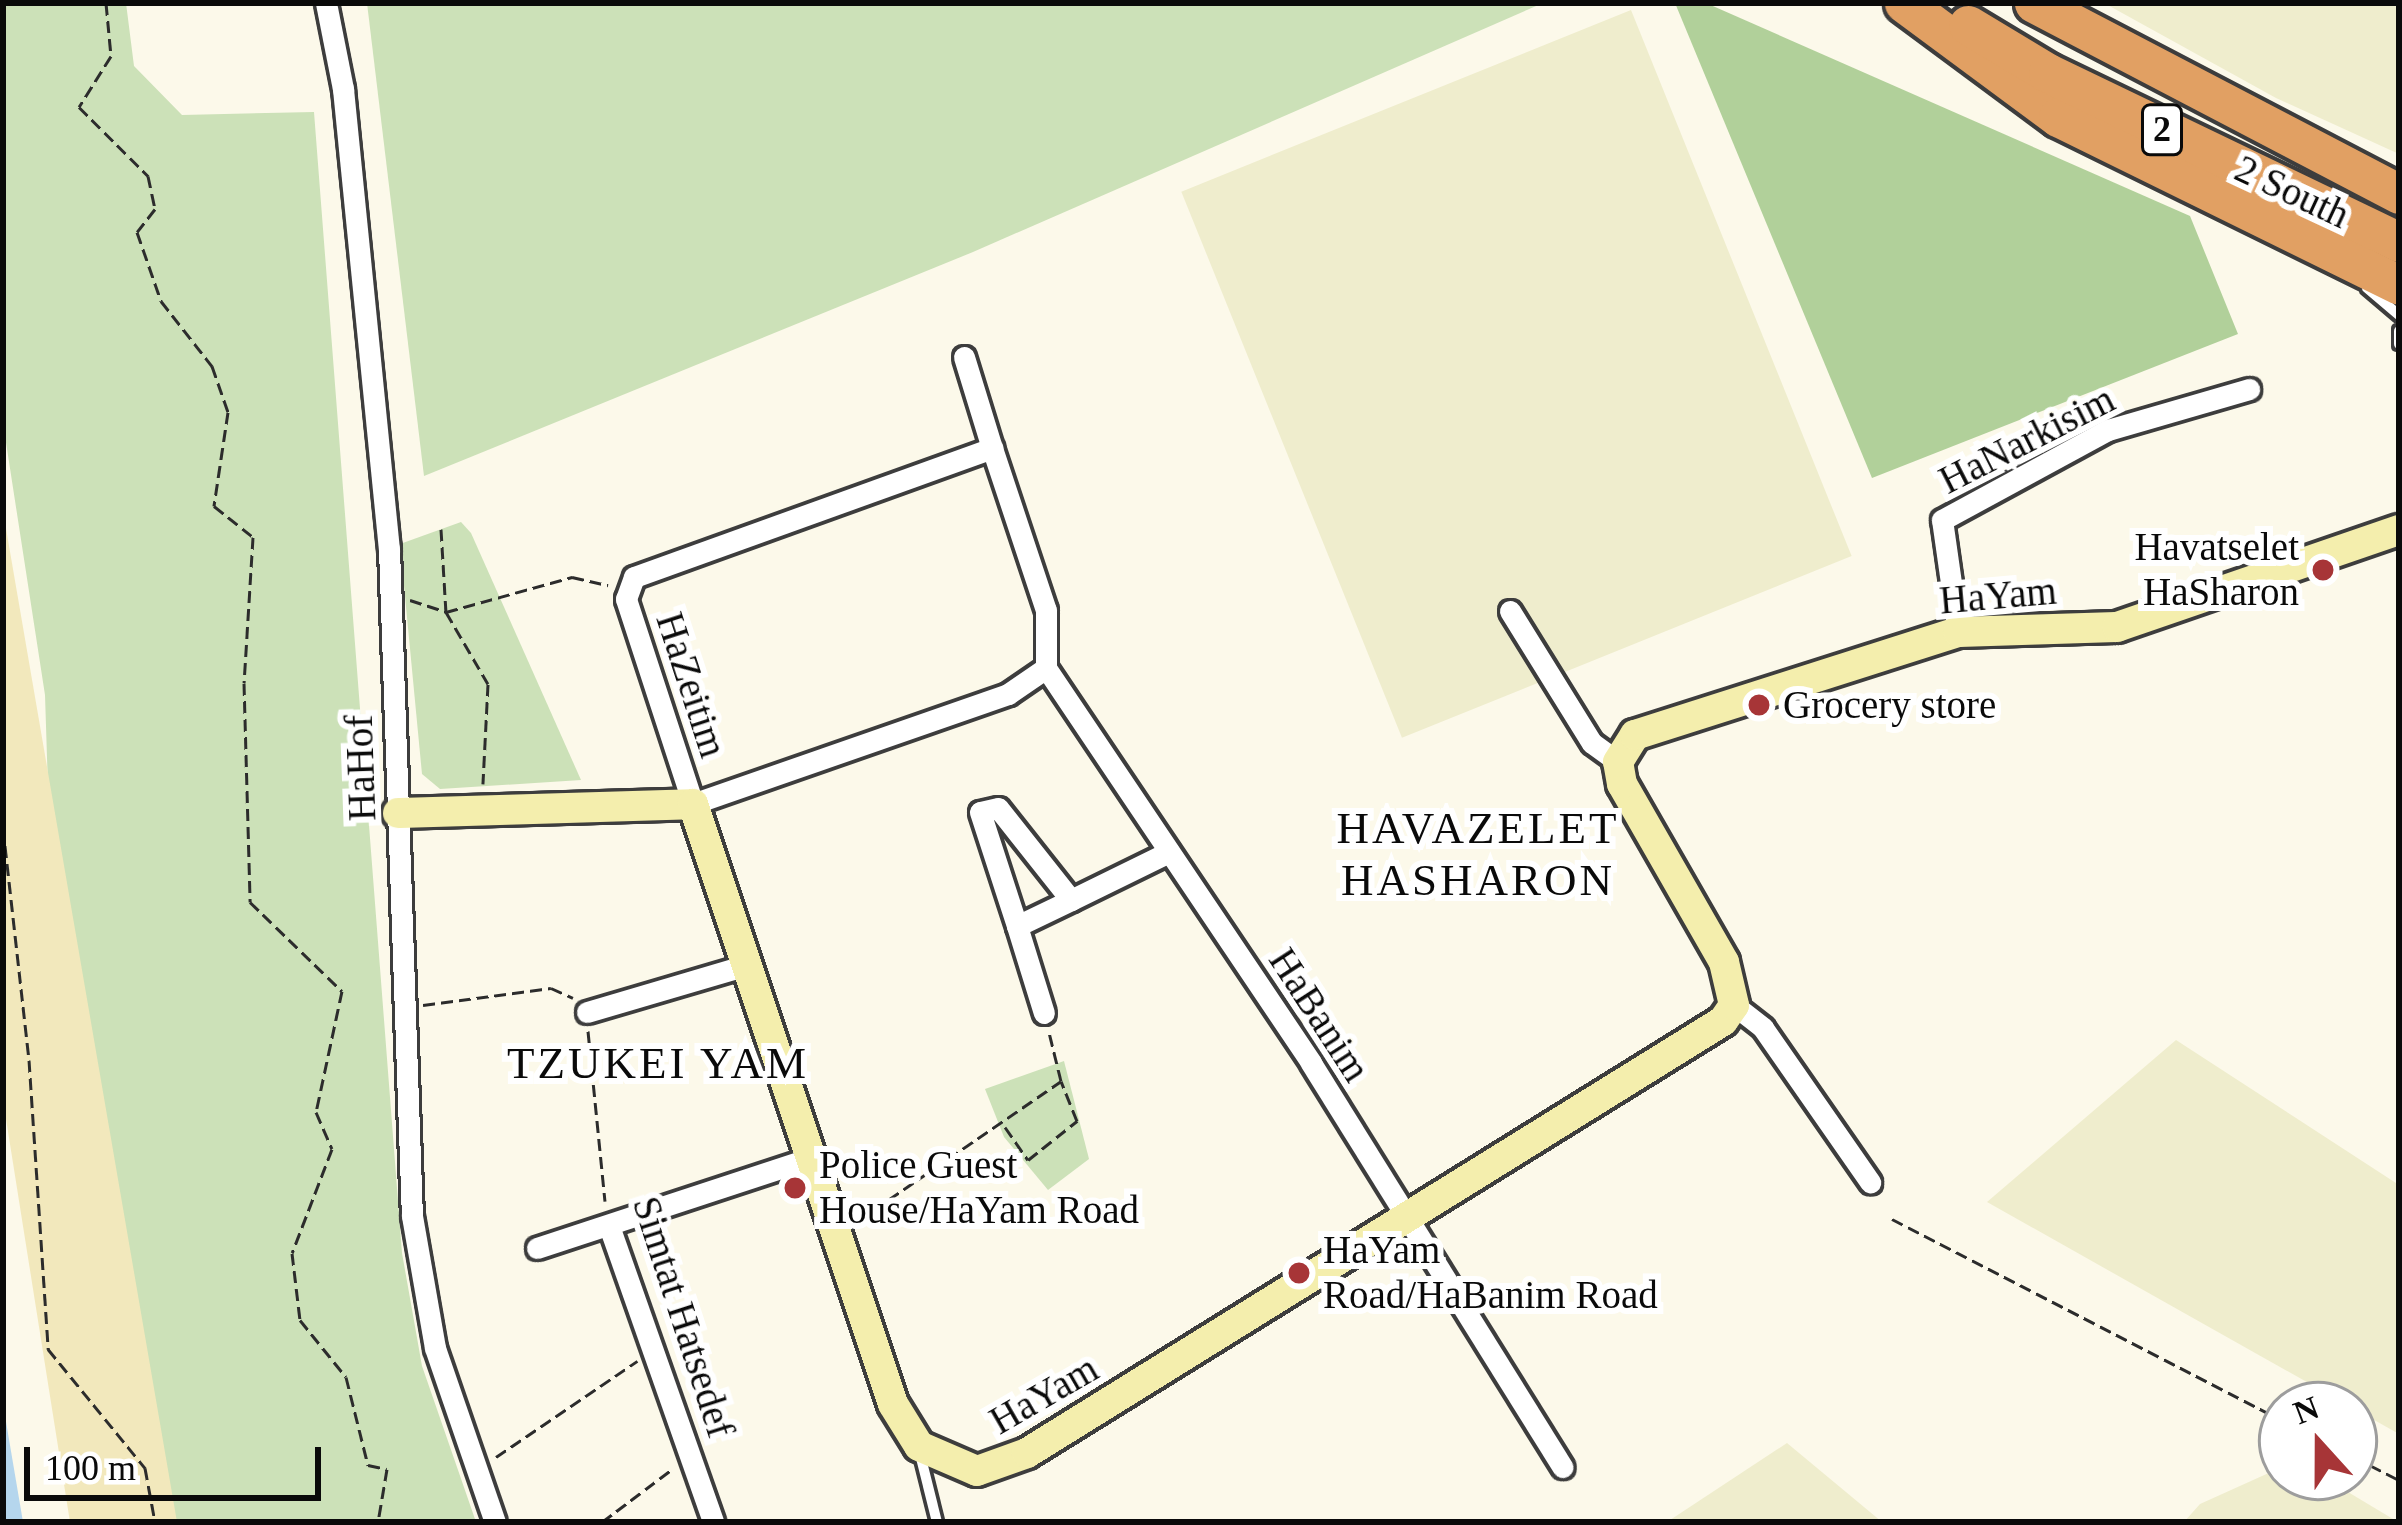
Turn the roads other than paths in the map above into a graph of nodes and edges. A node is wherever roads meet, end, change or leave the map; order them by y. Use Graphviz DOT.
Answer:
graph roads {
  1 [pos="326,3"];
  2 [pos="1904,3"];
  3 [pos="1933,3"];
  4 [pos="2034,3"];
  5 [pos="2269,132"];
  6 [pos="2399,182"];
  7 [pos="2399,194"];
  8 [pos="2399,242"];
  9 [pos="2323,251"];
  10 [pos="2399,284"];
  11 [pos="2399,315"];
  12 [pos="2399,331"];
  13 [pos="2399,344"];
  14 [pos="964,357"];
  15 [pos="2249,389"];
  16 [pos="992,448"];
  17 [pos="2399,530"];
  18 [pos="1510,611"];
  19 [pos="1958,632"];
  20 [pos="1046,668"];
  21 [pos="1618,762"];
  22 [pos="693,804"];
  23 [pos="398,813"];
  24 [pos="1168,852"];
  25 [pos="1071,900"];
  26 [pos="1017,926"];
  27 [pos="747,965"];
  28 [pos="1734,1005"];
  29 [pos="587,1012"];
  30 [pos="1044,1013"];
  31 [pos="808,1159"];
  32 [pos="1870,1182"];
  33 [pos="1403,1221"];
  34 [pos="609,1226"];
  35 [pos="537,1248"];
  36 [pos="919,1446"];
  37 [pos="1562,1467"];
  38 [pos="495,1522"];
  39 [pos="713,1522"];
  40 [pos="937,1522"];
  1 -- 23 [label="street, HaHof"];
  2 -- 9 [label="highway"];
  3 -- 8 [label="highway, 2 South / 2"];
  4 -- 5 [label="highway, 2"];
  5 -- 6 [label="highway"];
  5 -- 7 [label="highway, 2"];
  9 -- 10 [label="highway"];
  9 -- 11 [label="lane"];
  12 -- 13 [label="lane"];
  14 -- 16 [label="street"];
  15 -- 19 [label="street, HaNarkisim"];
  16 -- 20 [label="street"];
  16 -- 22 [label="street, HaZeitim"];
  17 -- 19 [label="street, HaYam"];
  18 -- 21 [label="street"];
  19 -- 21 [label="street, HaYam"];
  20 -- 22 [label="street, HaZeitim"];
  20 -- 24 [label="street, HaBanim"];
  21 -- 28 [label="street"];
  22 -- 23 [label="street"];
  22 -- 27 [label="street"];
  23 -- 38 [label="street, HaHof"];
  24 -- 25 [label="street"];
  24 -- 33 [label="street, HaBanim"];
  25 -- 26 [label="street"];
  25 -- 26 [label="street"];
  26 -- 30 [label="street"];
  27 -- 29 [label="street"];
  27 -- 31 [label="street"];
  28 -- 32 [label="street"];
  28 -- 33 [label="street, HaYam"];
  31 -- 34 [label="street"];
  31 -- 36 [label="street"];
  33 -- 36 [label="street, HaYam"];
  33 -- 37 [label="street, HaBanim"];
  34 -- 35 [label="street"];
  34 -- 39 [label="street, Simtat Hatsedef"];
  36 -- 40 [label="lane"];
}
